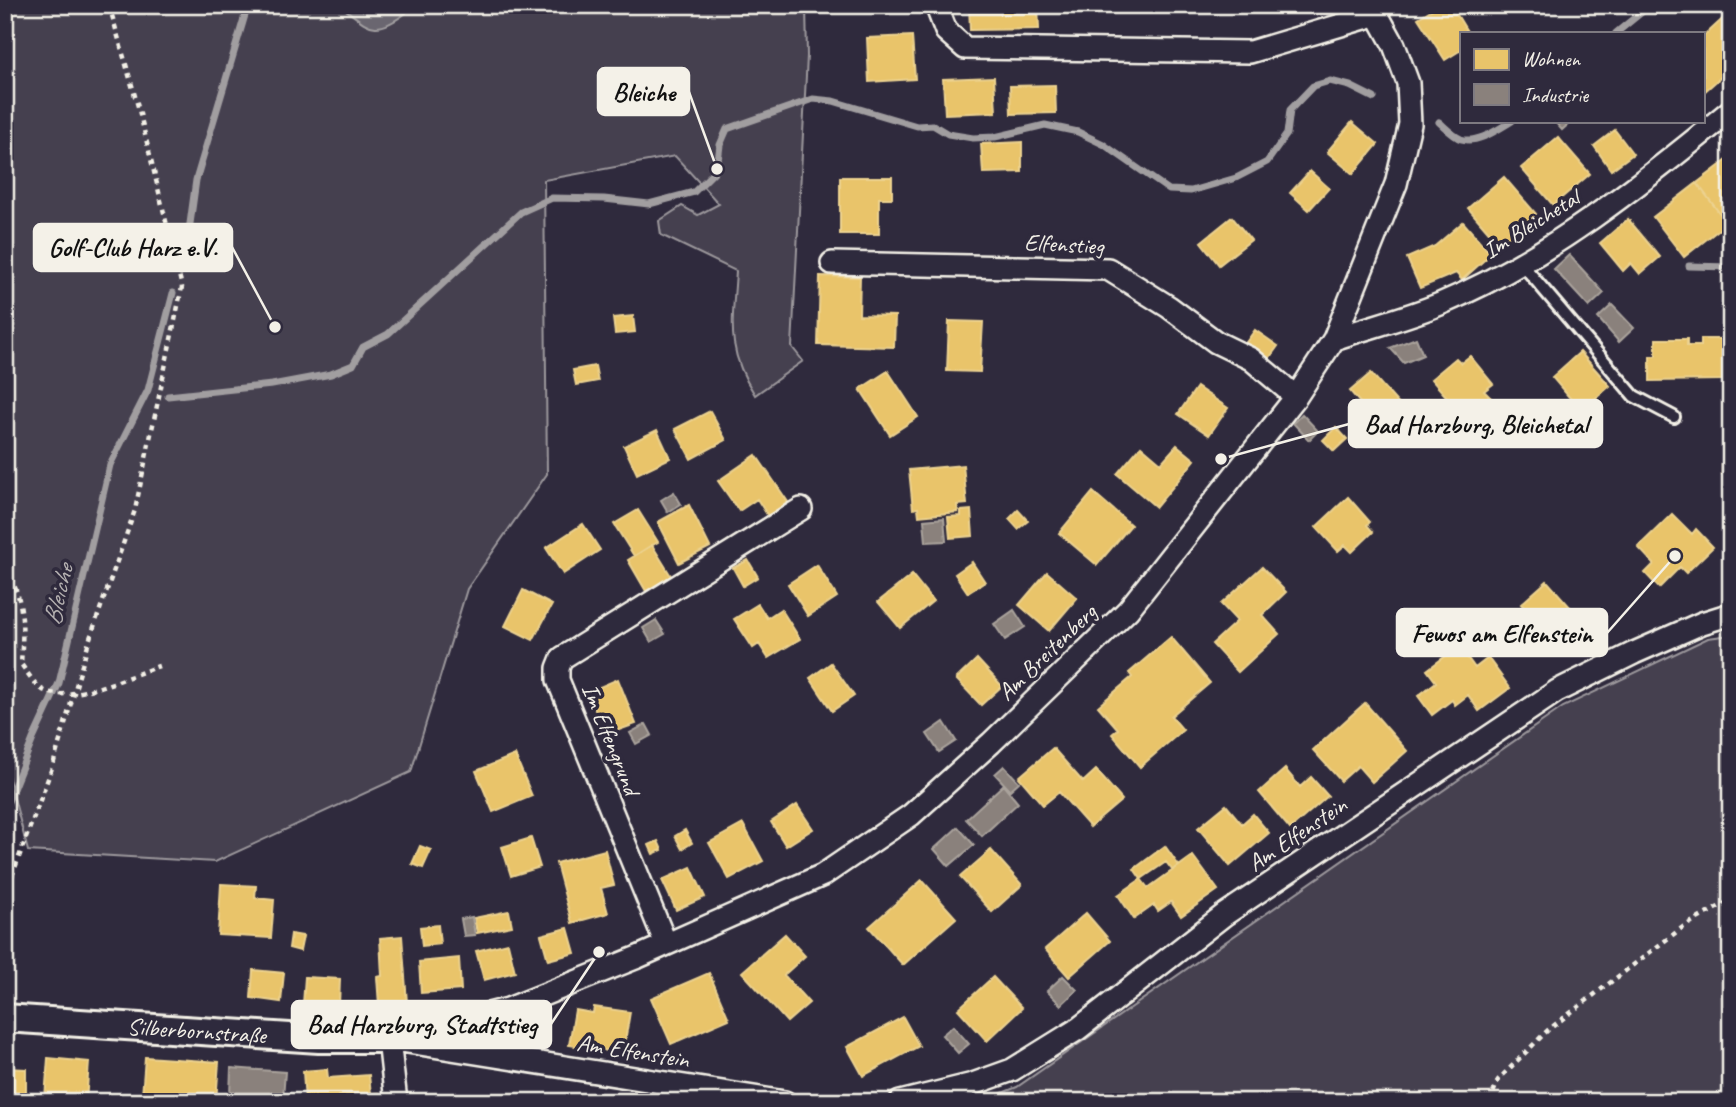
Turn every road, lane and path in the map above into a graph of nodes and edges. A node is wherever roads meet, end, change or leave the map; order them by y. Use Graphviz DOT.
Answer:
graph roads {
  1 [pos="110,5"];
  2 [pos="936,5"];
  3 [pos="1375,10"];
  4 [pos="1731,110"];
  5 [pos="832,262"];
  6 [pos="1522,264"];
  7 [pos="1334,339"];
  8 [pos="1296,397"];
  9 [pos="1674,416"];
  10 [pos="801,509"];
  11 [pos="5,569"];
  12 [pos="1731,614"];
  13 [pos="159,666"];
  14 [pos="75,694"];
  15 [pos="7,882"];
  16 [pos="5,895"];
  17 [pos="1731,900"];
  18 [pos="666,944"];
  19 [pos="5,1018"];
  20 [pos="389,1039"];
  21 [pos="396,1102"];
  22 [pos="785,1102"];
  23 [pos="900,1102"];
  24 [pos="1490,1102"];
  1 -- 14 [label="path"];
  2 -- 3 [label="street"];
  3 -- 7 [label="street, Am Breitenberg"];
  4 -- 6 [label="street, Im Bleichetal"];
  5 -- 8 [label="street, Elfenstieg"];
  6 -- 7 [label="street, Im Bleichetal"];
  6 -- 9 [label="lane"];
  7 -- 8 [label="street, Am Breitenberg"];
  8 -- 18 [label="street, Am Breitenberg"];
  10 -- 18 [label="street, Im Elfengrund"];
  11 -- 14 [label="path"];
  12 -- 23 [label="street, Am Elfenstein"];
  13 -- 14 [label="path"];
  14 -- 15 [label="path"];
  15 -- 16 [label="path"];
  17 -- 24 [label="path"];
  18 -- 20 [label="street, Am Breitenberg"];
  19 -- 20 [label="street, Silberbornstraße"];
  20 -- 21 [label="street"];
  20 -- 22 [label="street, Am Elfenstein"];
}
